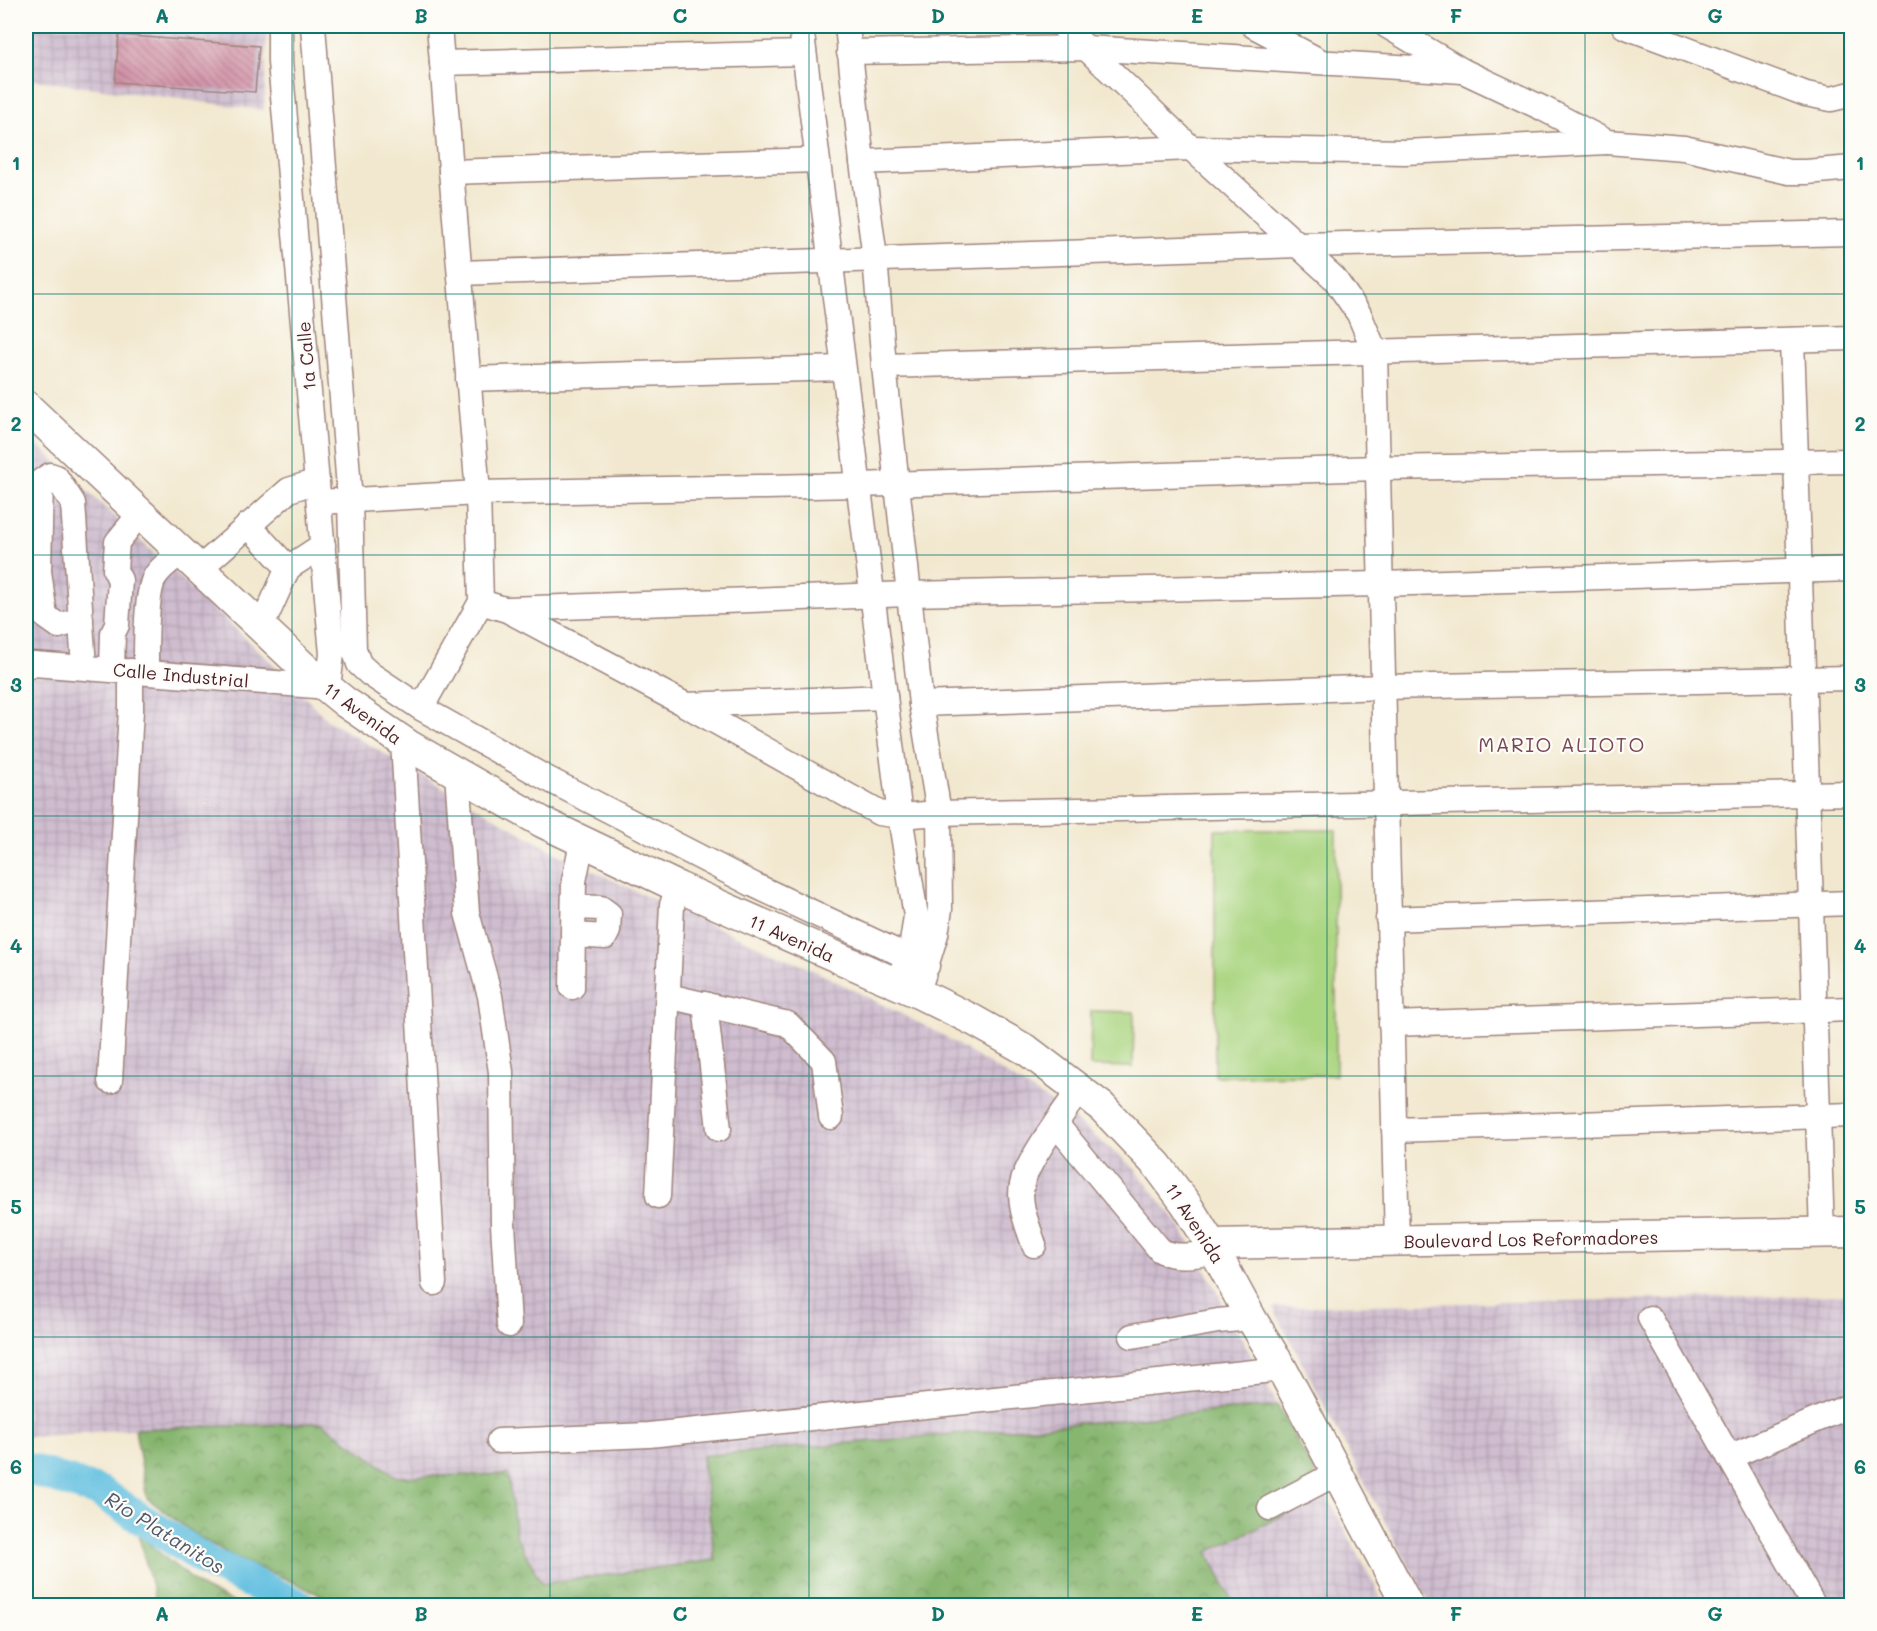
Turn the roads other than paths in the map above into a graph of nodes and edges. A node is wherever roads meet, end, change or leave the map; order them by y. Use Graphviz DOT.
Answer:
graph roads {
  1 [pos="280,26"];
  2 [pos="313,26"];
  3 [pos="439,26"];
  4 [pos="801,26"];
  5 [pos="847,26"];
  6 [pos="1063,26"];
  7 [pos="1254,26"];
  8 [pos="1387,26"];
  9 [pos="1624,26"];
  10 [pos="1086,48"];
  11 [pos="849,52"];
  12 [pos="804,53"];
  13 [pos="442,63"];
  14 [pos="1325,64"];
  15 [pos="1463,71"];
  16 [pos="1851,94"];
  17 [pos="1607,142"];
  18 [pos="1191,148"];
  19 [pos="817,160"];
  20 [pos="862,162"];
  21 [pos="1851,168"];
  22 [pos="451,172"];
  23 [pos="1851,233"];
  24 [pos="1299,245"];
  25 [pos="875,258"];
  26 [pos="830,260"];
  27 [pos="460,273"];
  28 [pos="1851,338"];
  29 [pos="1792,340"];
  30 [pos="1375,352"];
  31 [pos="884,366"];
  32 [pos="843,368"];
  33 [pos="468,379"];
  34 [pos="26,406"];
  35 [pos="1851,461"];
  36 [pos="1796,462"];
  37 [pos="1377,468"];
  38 [pos="897,483"];
  39 [pos="858,485"];
  40 [pos="318,492"];
  41 [pos="478,493"];
  42 [pos="350,501"];
  43 [pos="139,515"];
  44 [pos="248,525"];
  45 [pos="322,545"];
  46 [pos="189,561"];
  47 [pos="288,568"];
  48 [pos="1851,569"];
  49 [pos="1800,570"];
  50 [pos="1380,584"];
  51 [pos="909,594"];
  52 [pos="872,595"];
  53 [pos="481,602"];
  54 [pos="507,610"];
  55 [pos="81,619"];
  56 [pos="261,628"];
  57 [pos="28,664"];
  58 [pos="84,667"];
  59 [pos="130,671"];
  60 [pos="1851,678"];
  61 [pos="1803,680"];
  62 [pos="328,687"];
  63 [pos="1383,687"];
  64 [pos="885,697"];
  65 [pos="921,704"];
  66 [pos="686,705"];
  67 [pos="421,708"];
  68 [pos="403,741"];
  69 [pos="457,773"];
  70 [pos="1851,793"];
  71 [pos="1807,794"];
  72 [pos="1385,803"];
  73 [pos="939,813"];
  74 [pos="900,816"];
  75 [pos="582,842"];
  76 [pos="678,887"];
  77 [pos="1851,903"];
  78 [pos="1811,904"];
  79 [pos="574,907"];
  80 [pos="1388,919"];
  81 [pos="574,935"];
  82 [pos="912,975"];
  83 [pos="572,987"];
  84 [pos="668,996"];
  85 [pos="705,1004"];
  86 [pos="1851,1009"];
  87 [pos="1814,1010"];
  88 [pos="1391,1024"];
  89 [pos="110,1081"];
  90 [pos="1080,1089"];
  91 [pos="1851,1115"];
  92 [pos="1818,1116"];
  93 [pos="831,1117"];
  94 [pos="1056,1124"];
  95 [pos="719,1129"];
  96 [pos="1394,1130"];
  97 [pos="658,1196"];
  98 [pos="1851,1232"];
  99 [pos="1822,1233"];
  100 [pos="1396,1242"];
  101 [pos="1034,1245"];
  102 [pos="1214,1248"];
  103 [pos="434,1282"];
  104 [pos="1251,1318"];
  105 [pos="1650,1318"];
  106 [pos="509,1325"];
  107 [pos="1132,1336"];
  108 [pos="1282,1369"];
  109 [pos="1851,1405"];
  110 [pos="499,1441"];
  111 [pos="1729,1457"];
  112 [pos="1337,1473"];
  113 [pos="1270,1508"];
  114 [pos="1408,1605"];
  115 [pos="1814,1605"];
  1 -- 40 [label="street, 1a Calle"];
  2 -- 42 [label="street"];
  3 -- 13 [label="street"];
  4 -- 12 [label="street"];
  5 -- 11 [label="street"];
  6 -- 10 [label="street"];
  7 -- 14 [label="street"];
  8 -- 15 [label="street"];
  9 -- 16 [label="street"];
  10 -- 11 [label="street"];
  10 -- 14 [label="street"];
  10 -- 18 [label="street"];
  11 -- 20 [label="street"];
  12 -- 13 [label="street"];
  12 -- 19 [label="street"];
  13 -- 22 [label="street"];
  14 -- 15 [label="street"];
  15 -- 17 [label="street"];
  17 -- 18 [label="street"];
  17 -- 21 [label="street"];
  18 -- 20 [label="street"];
  18 -- 24 [label="street"];
  19 -- 22 [label="street"];
  19 -- 26 [label="street"];
  20 -- 25 [label="street"];
  22 -- 27 [label="street"];
  23 -- 24 [label="street"];
  24 -- 25 [label="street"];
  24 -- 30 [label="street"];
  25 -- 26 [label="street"];
  25 -- 31 [label="street"];
  26 -- 27 [label="street"];
  26 -- 32 [label="street"];
  27 -- 33 [label="street"];
  28 -- 29 [label="street"];
  29 -- 30 [label="street"];
  29 -- 36 [label="street"];
  30 -- 31 [label="street"];
  30 -- 37 [label="street"];
  31 -- 38 [label="street"];
  32 -- 33 [label="street"];
  32 -- 39 [label="street"];
  33 -- 41 [label="street"];
  34 -- 43 [label="main road, 11 Avenida"];
  35 -- 36 [label="street"];
  36 -- 37 [label="street"];
  36 -- 49 [label="street"];
  37 -- 38 [label="street"];
  37 -- 50 [label="street"];
  38 -- 39 [label="street"];
  38 -- 51 [label="street"];
  39 -- 41 [label="street"];
  39 -- 52 [label="street"];
  40 -- 42 [label="street"];
  40 -- 44 [label="street"];
  40 -- 45 [label="street, 1a Calle"];
  41 -- 42 [label="street"];
  41 -- 53 [label="street"];
  42 -- 67 [label="street"];
  43 -- 46 [label="main road, 11 Avenida"];
  43 -- 59 [label="street"];
  44 -- 46 [label="street"];
  44 -- 47 [label="street"];
  45 -- 47 [label="street"];
  45 -- 62 [label="street, 1a Calle"];
  46 -- 56 [label="main road, 11 Avenida"];
  46 -- 59 [label="street"];
  47 -- 56 [label="street"];
  48 -- 49 [label="street"];
  49 -- 50 [label="street"];
  49 -- 61 [label="street"];
  50 -- 51 [label="street"];
  50 -- 63 [label="street"];
  51 -- 52 [label="street"];
  51 -- 65 [label="street"];
  52 -- 54 [label="street"];
  52 -- 64 [label="street"];
  53 -- 54 [label="street"];
  53 -- 67 [label="street"];
  54 -- 66 [label="street"];
  55 -- 55 [label="street"];
  55 -- 58 [label="street"];
  56 -- 62 [label="main road, 11 Avenida"];
  57 -- 58 [label="street, Calle Industrial"];
  58 -- 59 [label="street, Calle Industrial"];
  59 -- 62 [label="street, Calle Industrial"];
  59 -- 89 [label="street"];
  60 -- 61 [label="street"];
  61 -- 63 [label="street"];
  61 -- 71 [label="street"];
  62 -- 68 [label="main road, 11 Avenida"];
  63 -- 65 [label="street"];
  63 -- 72 [label="street"];
  64 -- 66 [label="street"];
  64 -- 74 [label="street"];
  65 -- 73 [label="street"];
  66 -- 74 [label="street"];
  67 -- 82 [label="street"];
  68 -- 69 [label="main road, 11 Avenida"];
  68 -- 103 [label="street"];
  69 -- 75 [label="main road, 11 Avenida"];
  69 -- 106 [label="street"];
  70 -- 71 [label="street"];
  71 -- 72 [label="street"];
  71 -- 78 [label="street"];
  72 -- 73 [label="street"];
  72 -- 80 [label="street"];
  73 -- 74 [label="street"];
  73 -- 82 [label="street"];
  74 -- 82 [label="street"];
  75 -- 76 [label="main road, 11 Avenida"];
  75 -- 79 [label="street"];
  76 -- 82 [label="main road, 11 Avenida"];
  76 -- 84 [label="street"];
  77 -- 78 [label="street"];
  78 -- 80 [label="street"];
  78 -- 87 [label="street"];
  79 -- 81 [label="street"];
  79 -- 81 [label="street"];
  80 -- 88 [label="street"];
  81 -- 83 [label="street"];
  82 -- 90 [label="main road, 11 Avenida"];
  84 -- 85 [label="street"];
  84 -- 97 [label="street"];
  85 -- 93 [label="street"];
  85 -- 95 [label="street"];
  86 -- 87 [label="street"];
  87 -- 88 [label="street"];
  87 -- 92 [label="street"];
  88 -- 96 [label="street"];
  90 -- 94 [label="street"];
  90 -- 102 [label="main road, 11 Avenida"];
  91 -- 92 [label="street"];
  92 -- 96 [label="street"];
  92 -- 99 [label="street"];
  94 -- 101 [label="street"];
  94 -- 102 [label="street"];
  96 -- 100 [label="street"];
  98 -- 99 [label="main road, Boulevard Los Reformadores"];
  99 -- 100 [label="main road, Boulevard Los Reformadores"];
  100 -- 102 [label="main road, Boulevard Los Reformadores"];
  102 -- 104 [label="main road, 11 Avenida"];
  104 -- 107 [label="street"];
  104 -- 108 [label="main road, 11 Avenida"];
  105 -- 111 [label="street"];
  108 -- 110 [label="street"];
  108 -- 112 [label="main road, 11 Avenida"];
  109 -- 111 [label="street"];
  111 -- 115 [label="street"];
  112 -- 113 [label="street"];
  112 -- 114 [label="main road, 11 Avenida"];
}
